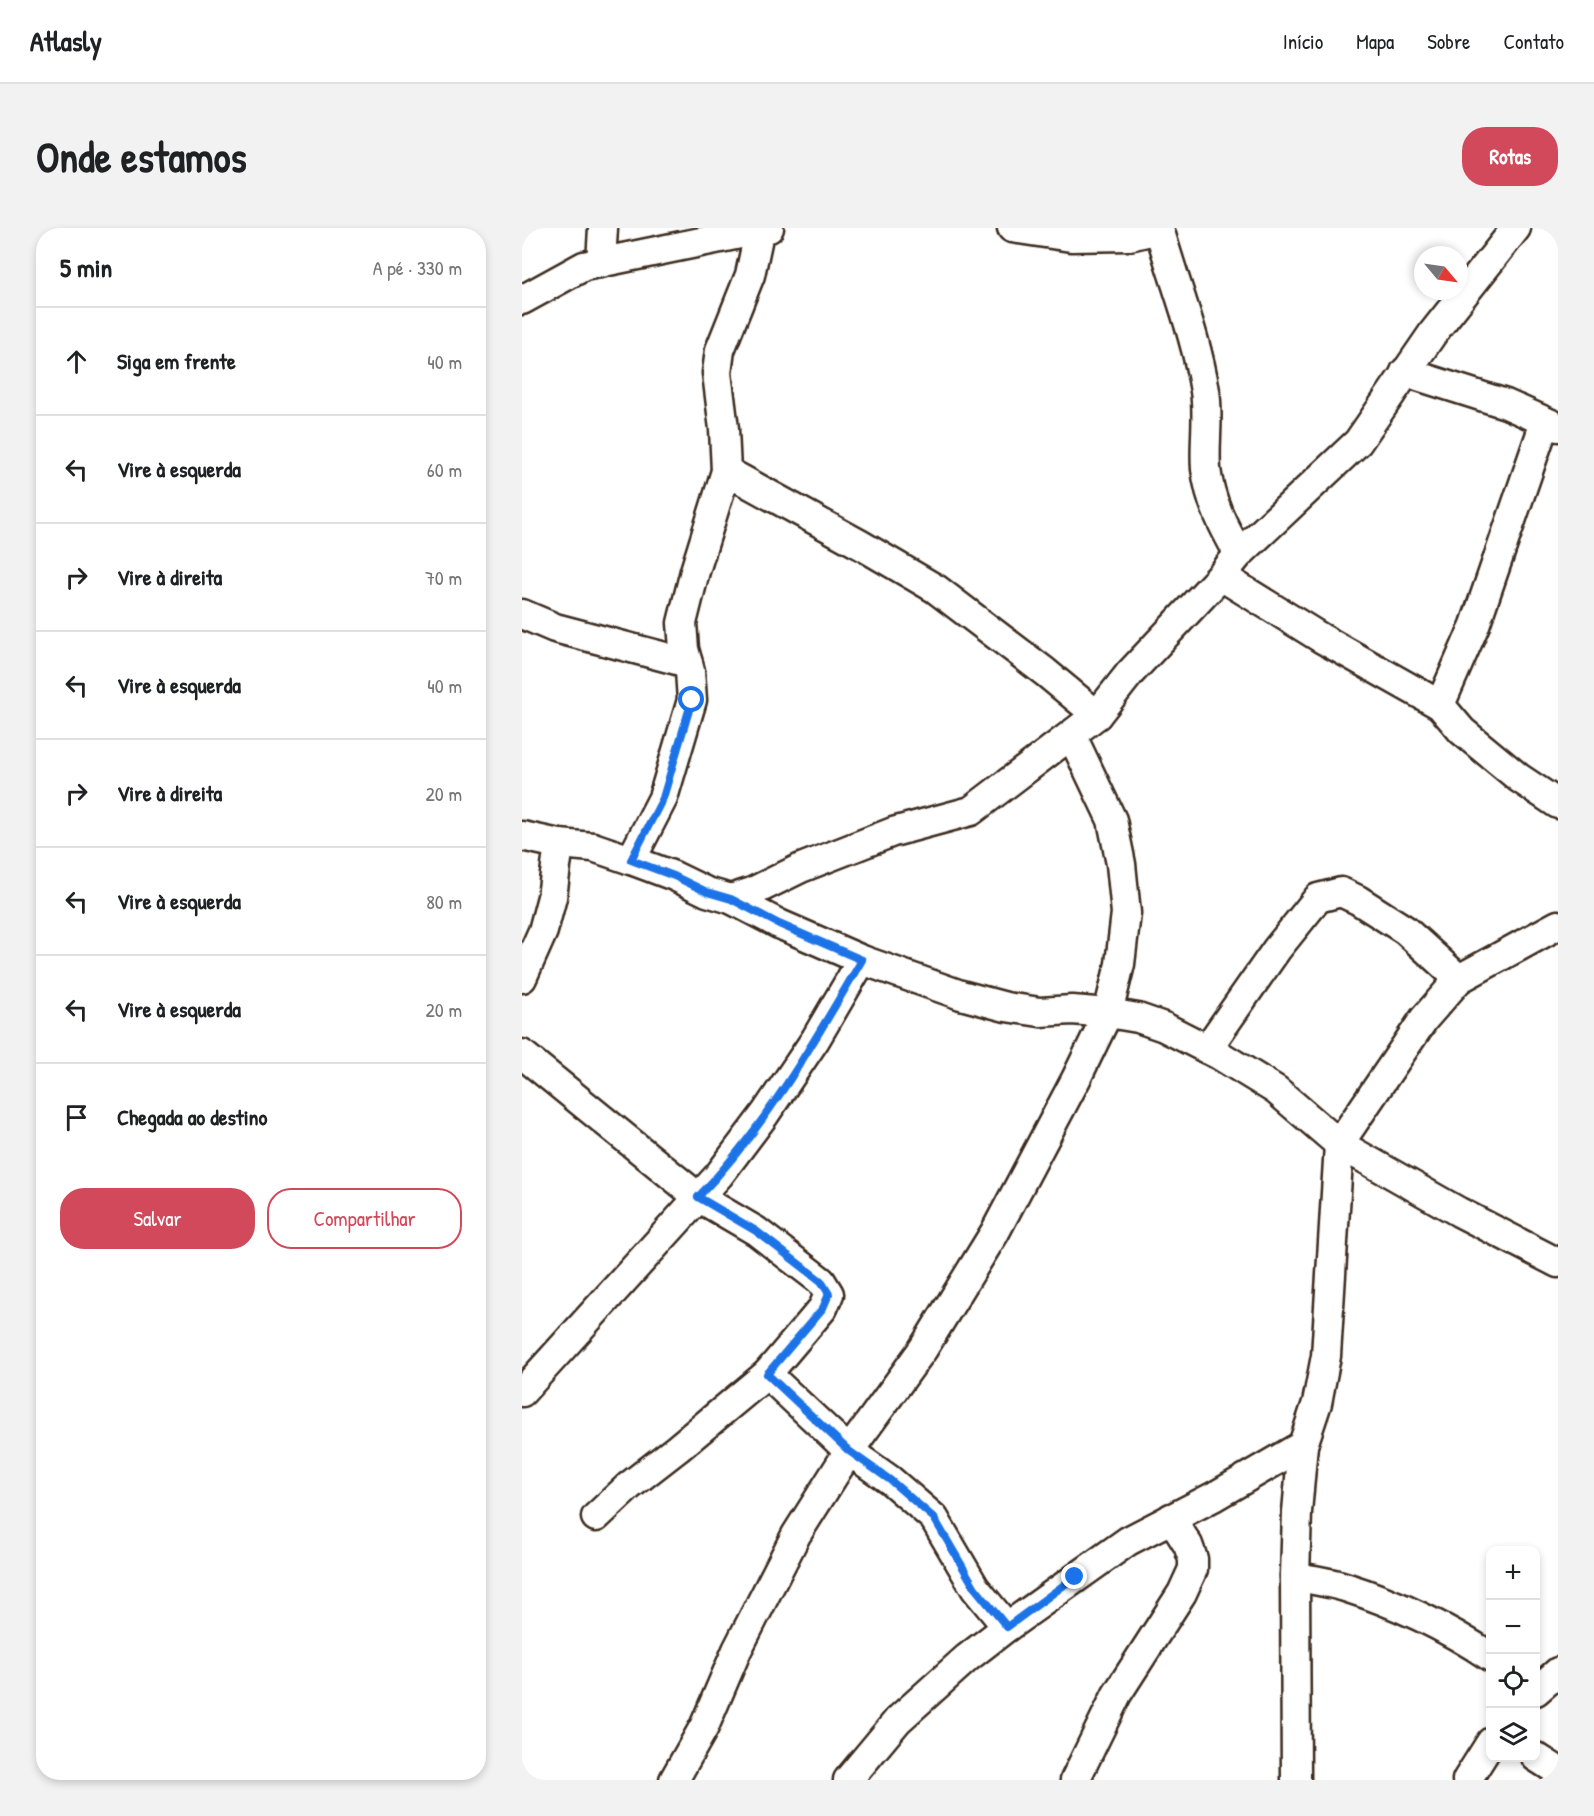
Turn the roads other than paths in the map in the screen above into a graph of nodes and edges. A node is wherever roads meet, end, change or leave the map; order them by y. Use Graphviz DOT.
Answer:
graph roads {
  1 [pos="603,228"];
  2 [pos="1012,228"];
  3 [pos="1516,228"];
  4 [pos="762,229"];
  5 [pos="1159,229"];
  6 [pos="601,263"];
  7 [pos="522,300"];
  8 [pos="1405,372"];
  9 [pos="1552,424"];
  10 [pos="726,471"];
  11 [pos="1239,554"];
  12 [pos="1221,576"];
  13 [pos="522,614"];
  14 [pos="688,663"];
  15 [pos="1440,705"];
  16 [pos="1097,715"];
  17 [pos="1072,736"];
  18 [pos="1558,804"];
  19 [pos="522,836"];
  20 [pos="559,843"];
  21 [pos="631,860"];
  22 [pos="731,899"];
  23 [pos="1558,925"];
  24 [pos="862,960"];
  25 [pos="522,978"];
  26 [pos="1459,979"];
  27 [pos="1108,1013"];
  28 [pos="1208,1050"];
  29 [pos="522,1054"];
  30 [pos="1339,1144"];
  31 [pos="698,1197"];
  32 [pos="1558,1263"];
  33 [pos="767,1374"];
  34 [pos="522,1392"];
  35 [pos="1303,1445"];
  36 [pos="849,1451"];
  37 [pos="596,1517"];
  38 [pos="1171,1518"];
  39 [pos="1295,1576"];
  40 [pos="1007,1627"];
  41 [pos="1486,1654"];
  42 [pos="1486,1750"];
  43 [pos="1540,1760"];
  44 [pos="1558,1771"];
  45 [pos="674,1780"];
  46 [pos="848,1780"];
  47 [pos="1075,1780"];
  48 [pos="1296,1780"];
  49 [pos="1467,1780"];
  1 -- 6 [label="street"];
  2 -- 5 [label="street"];
  3 -- 8 [label="street"];
  4 -- 6 [label="street"];
  4 -- 10 [label="street"];
  5 -- 11 [label="street"];
  6 -- 7 [label="street"];
  8 -- 9 [label="street"];
  8 -- 11 [label="street"];
  9 -- 15 [label="street"];
  10 -- 14 [label="street"];
  10 -- 16 [label="street"];
  11 -- 12 [label="street"];
  12 -- 15 [label="street"];
  12 -- 16 [label="street"];
  13 -- 14 [label="street"];
  14 -- 21 [label="street"];
  15 -- 18 [label="street"];
  16 -- 17 [label="street"];
  17 -- 22 [label="street"];
  17 -- 27 [label="street"];
  19 -- 20 [label="street"];
  20 -- 21 [label="street"];
  20 -- 25 [label="street"];
  21 -- 22 [label="street"];
  22 -- 24 [label="street"];
  23 -- 26 [label="street"];
  24 -- 27 [label="street"];
  24 -- 31 [label="street"];
  26 -- 28 [label="street"];
  26 -- 30 [label="street"];
  27 -- 28 [label="street"];
  27 -- 36 [label="street"];
  28 -- 30 [label="street"];
  29 -- 31 [label="street"];
  30 -- 32 [label="street"];
  30 -- 35 [label="street"];
  31 -- 33 [label="street"];
  31 -- 34 [label="street"];
  33 -- 36 [label="street"];
  33 -- 37 [label="street"];
  35 -- 38 [label="street"];
  35 -- 39 [label="street"];
  36 -- 40 [label="street"];
  36 -- 45 [label="street"];
  38 -- 40 [label="street"];
  38 -- 47 [label="street"];
  39 -- 41 [label="street"];
  39 -- 48 [label="street"];
  40 -- 46 [label="street"];
  42 -- 49 [label="street"];
  43 -- 44 [label="street"];
}
